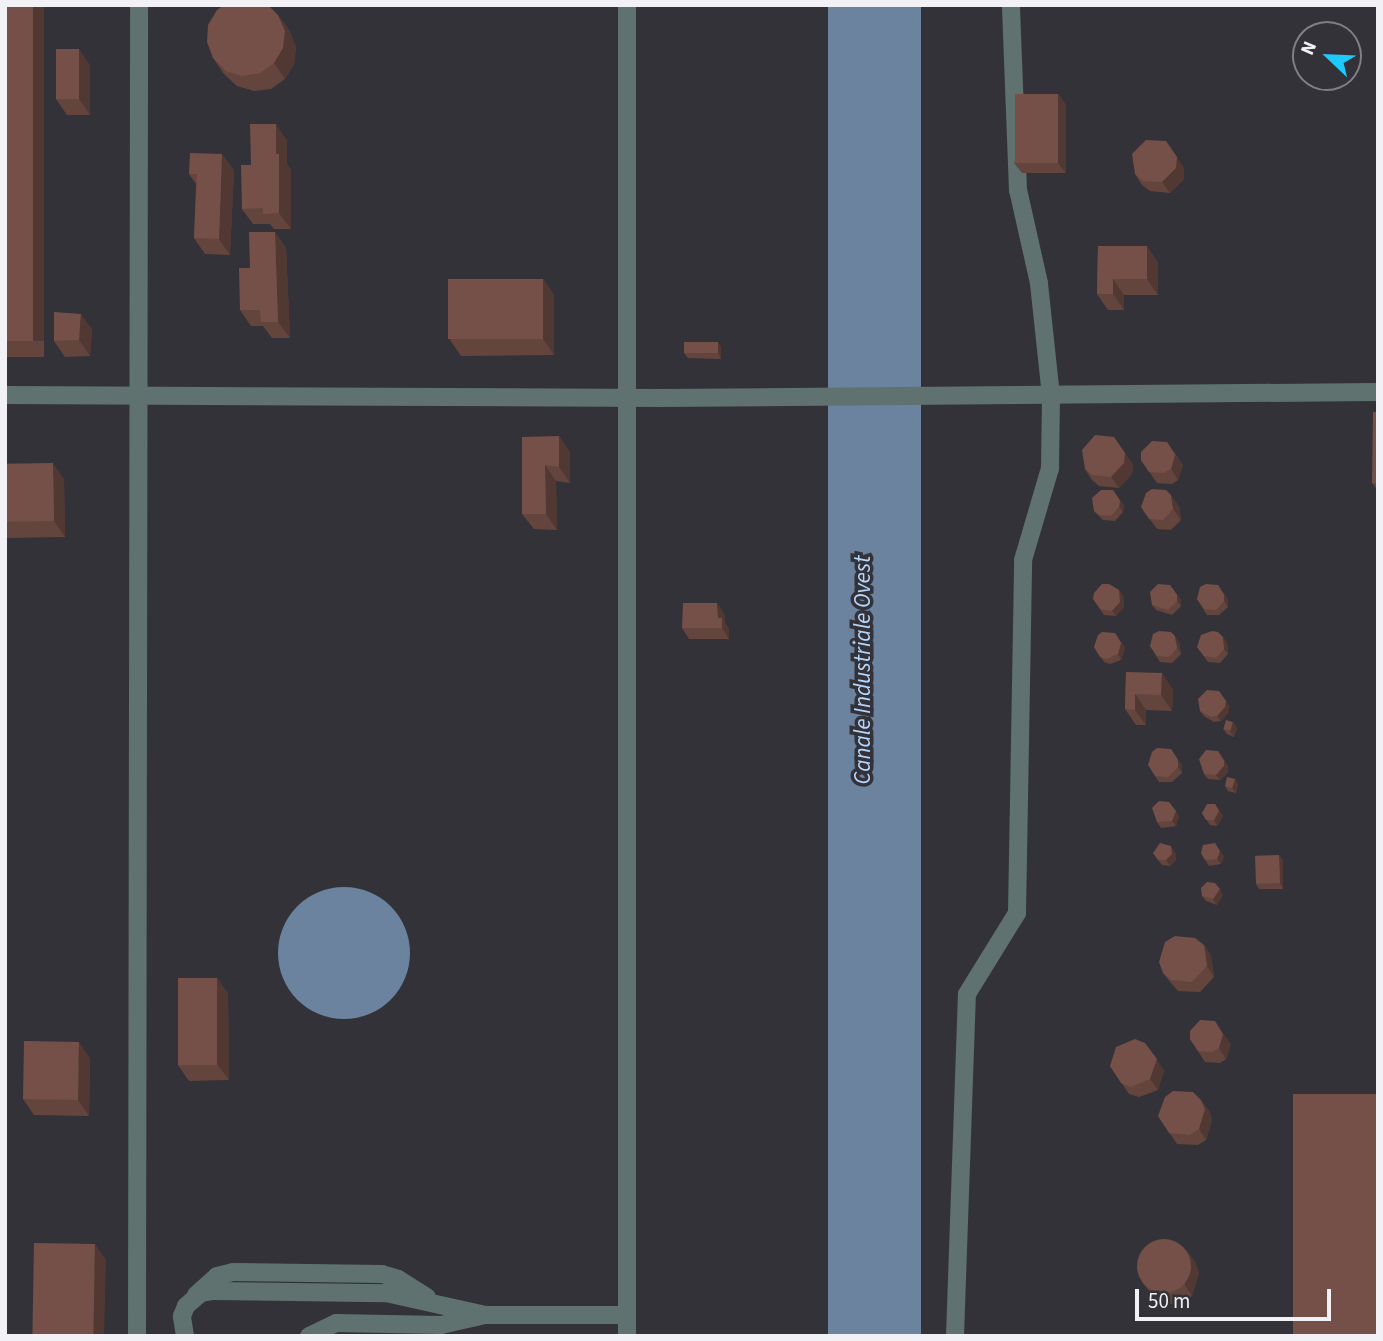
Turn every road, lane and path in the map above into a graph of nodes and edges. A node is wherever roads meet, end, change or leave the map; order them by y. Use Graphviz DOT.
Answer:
graph roads {
  1 [pos="139,5"];
  2 [pos="627,5"];
  3 [pos="1011,5"];
  4 [pos="1378,392"];
  5 [pos="5,395"];
  6 [pos="138,395"];
  7 [pos="1051,397"];
  8 [pos="627,398"];
  9 [pos="192,1298"];
  10 [pos="439,1304"];
  11 [pos="485,1315"];
  12 [pos="628,1315"];
  13 [pos="137,1336"];
  14 [pos="185,1336"];
  15 [pos="309,1336"];
  16 [pos="627,1336"];
  17 [pos="955,1336"];
  1 -- 6 [label="lane"];
  2 -- 8 [label="lane"];
  3 -- 7 [label="lane"];
  4 -- 7 [label="lane"];
  5 -- 6 [label="lane"];
  6 -- 8 [label="lane"];
  6 -- 13 [label="lane"];
  7 -- 8 [label="lane"];
  7 -- 17 [label="lane"];
  8 -- 12 [label="lane"];
  9 -- 10 [label="lane"];
  9 -- 10 [label="lane"];
  9 -- 14 [label="lane"];
  10 -- 11 [label="lane"];
  11 -- 12 [label="lane"];
  11 -- 15 [label="lane"];
  12 -- 16 [label="lane"];
}
